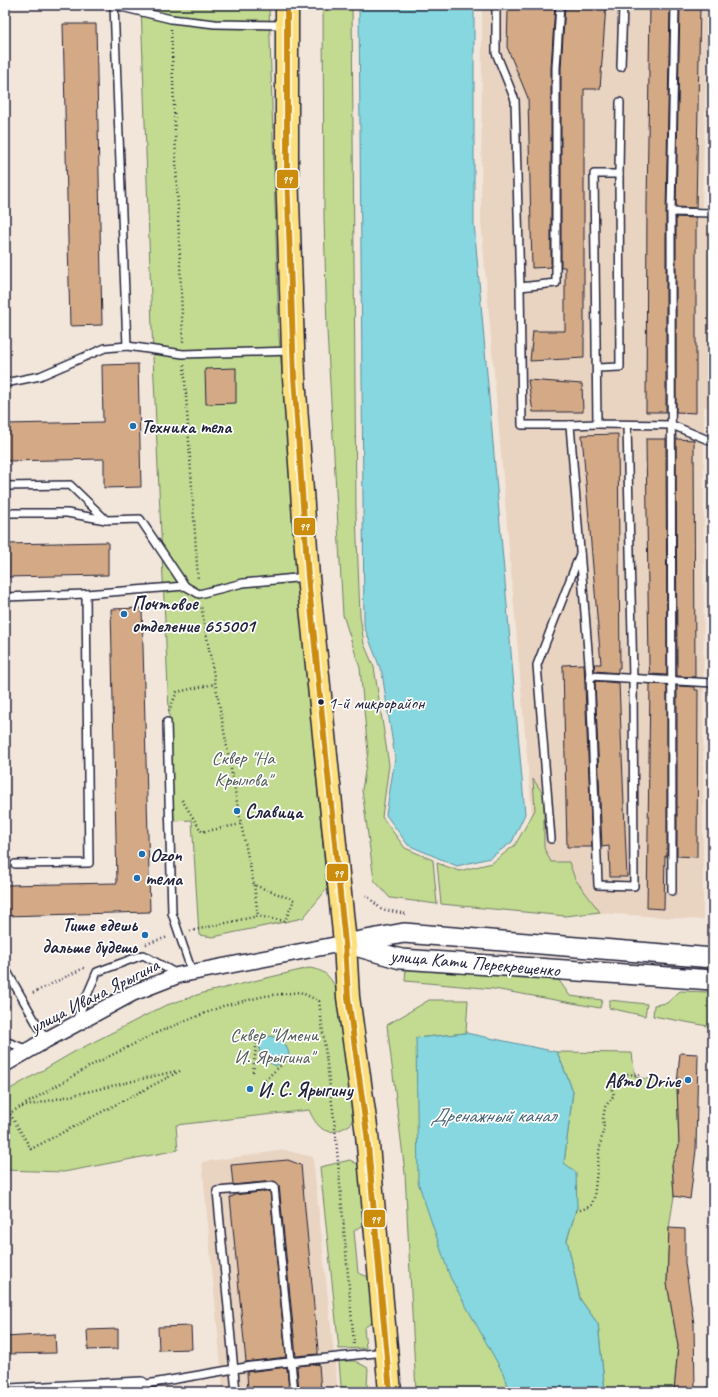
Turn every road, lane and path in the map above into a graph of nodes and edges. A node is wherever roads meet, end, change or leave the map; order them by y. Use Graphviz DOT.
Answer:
graph roads {
  1 [pos="113,5"];
  2 [pos="498,5"];
  3 [pos="560,5"];
  4 [pos="623,5"];
  5 [pos="674,5"];
  6 [pos="286,15"];
  7 [pos="171,19"];
  8 [pos="621,67"];
  9 [pos="620,102"];
  10 [pos="619,174"];
  11 [pos="672,212"];
  12 [pos="713,213"];
  13 [pos="520,287"];
  14 [pos="127,346"];
  15 [pos="293,352"];
  16 [pos="183,354"];
  17 [pos="597,368"];
  18 [pos="5,383"];
  19 [pos="570,424"];
  20 [pos="598,424"];
  21 [pos="627,425"];
  22 [pos="672,425"];
  23 [pos="713,442"];
  24 [pos="5,486"];
  25 [pos="5,513"];
  26 [pos="106,520"];
  27 [pos="581,552"];
  28 [pos="308,577"];
  29 [pos="185,586"];
  30 [pos="86,594"];
  31 [pos="199,594"];
  32 [pos="5,597"];
  33 [pos="590,676"];
  34 [pos="633,678"];
  35 [pos="672,680"];
  36 [pos="713,683"];
  37 [pos="214,684"];
  38 [pos="169,720"];
  39 [pos="182,798"];
  40 [pos="241,824"];
  41 [pos="551,839"];
  42 [pos="15,864"];
  43 [pos="254,885"];
  44 [pos="672,891"];
  45 [pos="294,900"];
  46 [pos="258,916"];
  47 [pos="345,944"];
  48 [pos="713,958"];
  49 [pos="5,968"];
  50 [pos="186,973"];
  51 [pos="713,980"];
  52 [pos="74,1025"];
  53 [pos="257,1039"];
  54 [pos="46,1040"];
  55 [pos="5,1041"];
  56 [pos="29,1050"];
  57 [pos="289,1058"];
  58 [pos="5,1064"];
  59 [pos="253,1072"];
  60 [pos="640,1075"];
  61 [pos="265,1080"];
  62 [pos="19,1108"];
  63 [pos="10,1114"];
  64 [pos="5,1116"];
  65 [pos="576,1210"];
  66 [pos="386,1352"];
  67 [pos="354,1355"];
  68 [pos="292,1362"];
  69 [pos="234,1369"];
  70 [pos="142,1388"];
  71 [pos="10,1392"];
  72 [pos="236,1392"];
  73 [pos="294,1392"];
  74 [pos="390,1392"];
  1 -- 7 [label="lane"];
  1 -- 14 [label="lane"];
  2 -- 13 [label="lane"];
  3 -- 13 [label="lane"];
  4 -- 8 [label="lane"];
  5 -- 11 [label="lane"];
  6 -- 7 [label="lane"];
  6 -- 15 [label="main road"];
  7 -- 16 [label="path"];
  9 -- 10 [label="lane"];
  10 -- 17 [label="lane"];
  10 -- 17 [label="lane"];
  11 -- 12 [label="lane"];
  11 -- 22 [label="lane"];
  13 -- 19 [label="lane"];
  14 -- 16 [label="lane"];
  14 -- 18 [label="lane"];
  15 -- 16 [label="lane"];
  15 -- 28 [label="main road"];
  16 -- 31 [label="path"];
  17 -- 20 [label="lane"];
  19 -- 20 [label="lane"];
  19 -- 27 [label="lane"];
  20 -- 21 [label="lane"];
  21 -- 22 [label="lane"];
  21 -- 34 [label="lane"];
  22 -- 23 [label="lane"];
  22 -- 35 [label="lane"];
  24 -- 26 [label="lane"];
  25 -- 26 [label="lane"];
  26 -- 29 [label="lane"];
  27 -- 33 [label="lane"];
  27 -- 41 [label="lane"];
  28 -- 31 [label="lane"];
  28 -- 47 [label="main road"];
  29 -- 30 [label="lane"];
  29 -- 31 [label="lane"];
  30 -- 32 [label="lane"];
  30 -- 42 [label="lane"];
  31 -- 37 [label="path"];
  33 -- 34 [label="lane"];
  33 -- 34 [label="lane"];
  34 -- 35 [label="lane"];
  35 -- 36 [label="lane"];
  35 -- 44 [label="lane"];
  37 -- 38 [label="path"];
  37 -- 40 [label="path"];
  38 -- 50 [label="lane"];
  39 -- 40 [label="path"];
  40 -- 43 [label="path"];
  43 -- 45 [label="path"];
  43 -- 46 [label="path"];
  47 -- 48 [label="street, улица Кати Перекрещенко"];
  47 -- 50 [label="street, улица Ивана Ярыгина"];
  47 -- 51 [label="street, улица Кати Перекрещенко"];
  47 -- 66 [label="main road"];
  49 -- 54 [label="lane"];
  50 -- 52 [label="street, улица Ивана Ярыгина"];
  50 -- 52 [label="lane"];
  52 -- 54 [label="street, улица Ивана Ярыгина"];
  53 -- 59 [label="path"];
  54 -- 56 [label="street, улица Ивана Ярыгина"];
  55 -- 56 [label="lane"];
  56 -- 58 [label="street, улица Ивана Ярыгина"];
  57 -- 61 [label="path"];
  60 -- 65 [label="path"];
  62 -- 63 [label="path"];
  62 -- 63 [label="path"];
  62 -- 67 [label="path"];
  63 -- 64 [label="path"];
  66 -- 67 [label="lane"];
  66 -- 74 [label="main road"];
  67 -- 68 [label="lane"];
  68 -- 69 [label="lane"];
  68 -- 69 [label="lane"];
  68 -- 73 [label="lane"];
  69 -- 70 [label="lane"];
  69 -- 72 [label="lane"];
  70 -- 71 [label="street"];
}
